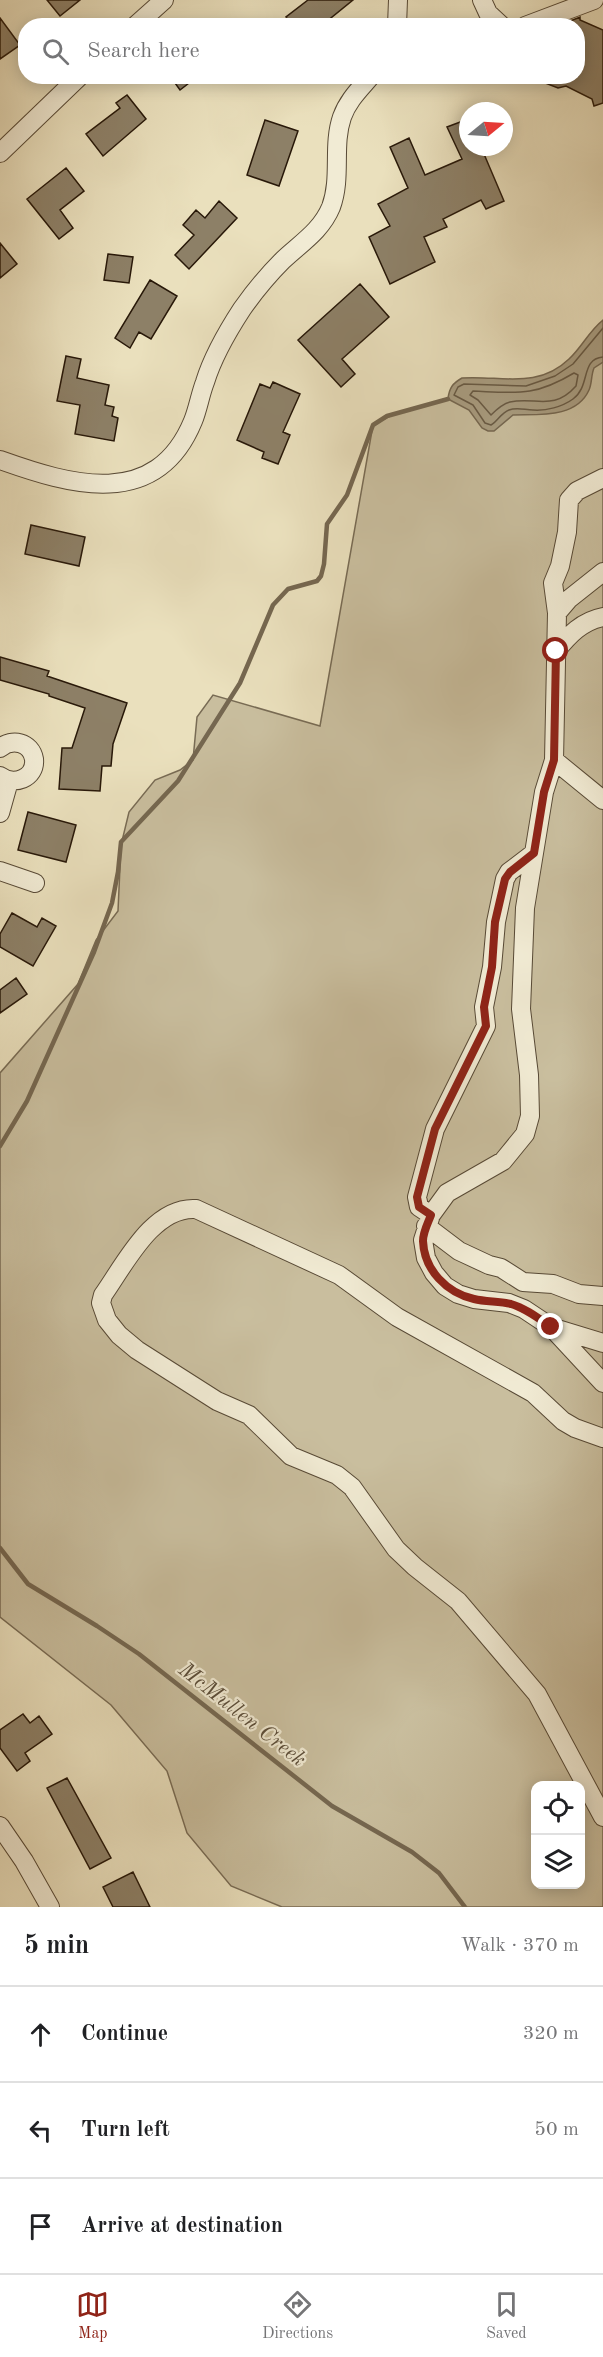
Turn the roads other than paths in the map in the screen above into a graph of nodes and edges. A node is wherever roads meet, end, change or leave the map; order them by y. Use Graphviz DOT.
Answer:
graph roads {
  1 [pos="164,0"];
  2 [pos="398,0"];
  3 [pos="482,0"];
  4 [pos="594,0"];
  5 [pos="603,2"];
  6 [pos="144,18"];
  7 [pos="397,18"];
  8 [pos="493,18"];
  9 [pos="546,18"];
  10 [pos="72,84"];
  11 [pos="364,84"];
  12 [pos="0,153"];
  13 [pos="0,460"];
  14 [pos="603,478"];
  15 [pos="603,572"];
  16 [pos="557,613"];
  17 [pos="603,617"];
  18 [pos="556,651"];
  19 [pos="0,748"];
  20 [pos="554,760"];
  21 [pos="5,778"];
  22 [pos="603,800"];
  23 [pos="0,813"];
  24 [pos="534,853"];
  25 [pos="0,871"];
  26 [pos="35,883"];
  27 [pos="429,1221"];
  28 [pos="603,1296"];
  29 [pos="551,1327"];
  30 [pos="603,1343"];
  31 [pos="603,1383"];
  32 [pos="603,1438"];
  33 [pos="603,1817"];
  34 [pos="0,1826"];
  35 [pos="50,1907"];
  1 -- 6 [label="street"];
  2 -- 7 [label="street"];
  3 -- 8 [label="street"];
  4 -- 5 [label="street"];
  4 -- 9 [label="street"];
  10 -- 12 [label="street"];
  11 -- 13 [label="street"];
  14 -- 16 [label="street"];
  15 -- 16 [label="street"];
  16 -- 18 [label="street"];
  17 -- 18 [label="street"];
  18 -- 20 [label="street"];
  19 -- 21 [label="street"];
  20 -- 22 [label="street"];
  20 -- 24 [label="street"];
  21 -- 23 [label="street"];
  24 -- 27 [label="street"];
  24 -- 27 [label="street"];
  25 -- 26 [label="street"];
  27 -- 28 [label="street"];
  27 -- 29 [label="street"];
  29 -- 30 [label="street"];
  29 -- 31 [label="street"];
  32 -- 33 [label="street"];
  34 -- 35 [label="street"];
}
